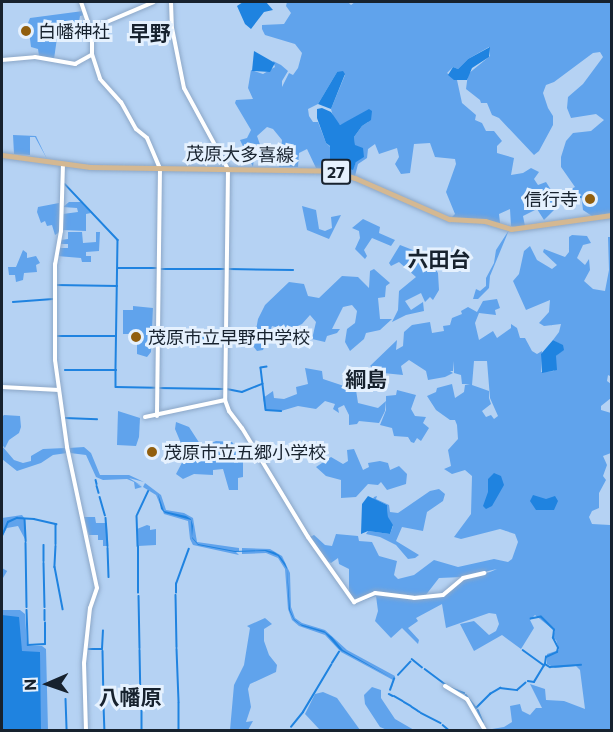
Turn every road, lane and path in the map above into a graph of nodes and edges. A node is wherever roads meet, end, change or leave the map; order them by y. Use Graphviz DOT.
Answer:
graph roads {
  1 [pos="81,2"];
  2 [pos="154,2"];
  3 [pos="171,2"];
  4 [pos="92,34"];
  5 [pos="92,54"];
  6 [pos="2,60"];
  7 [pos="2,155"];
  8 [pos="63,164"];
  9 [pos="160,168"];
  10 [pos="228,169"];
  11 [pos="612,215"];
  12 [pos="2,387"];
  13 [pos="59,390"];
  14 [pos="225,400"];
  15 [pos="156,416"];
  16 [pos="145,417"];
  17 [pos="484,573"];
  18 [pos="445,686"];
  19 [pos="86,730"];
  20 [pos="485,730"];
  1 -- 4 [label="street"];
  2 -- 4 [label="street"];
  3 -- 10 [label="street"];
  4 -- 5 [label="street"];
  5 -- 6 [label="street"];
  5 -- 9 [label="street"];
  7 -- 8 [label="main road, 茂原大多喜線 / 27"];
  8 -- 9 [label="main road, 茂原大多喜線 / 27"];
  8 -- 13 [label="street"];
  9 -- 10 [label="main road, 茂原大多喜線 / 27"];
  9 -- 15 [label="street"];
  10 -- 11 [label="main road, 茂原大多喜線 / 27"];
  10 -- 14 [label="street"];
  12 -- 13 [label="street"];
  13 -- 19 [label="street"];
  14 -- 15 [label="street"];
  14 -- 17 [label="street"];
  15 -- 16 [label="street"];
  18 -- 20 [label="street"];
}
